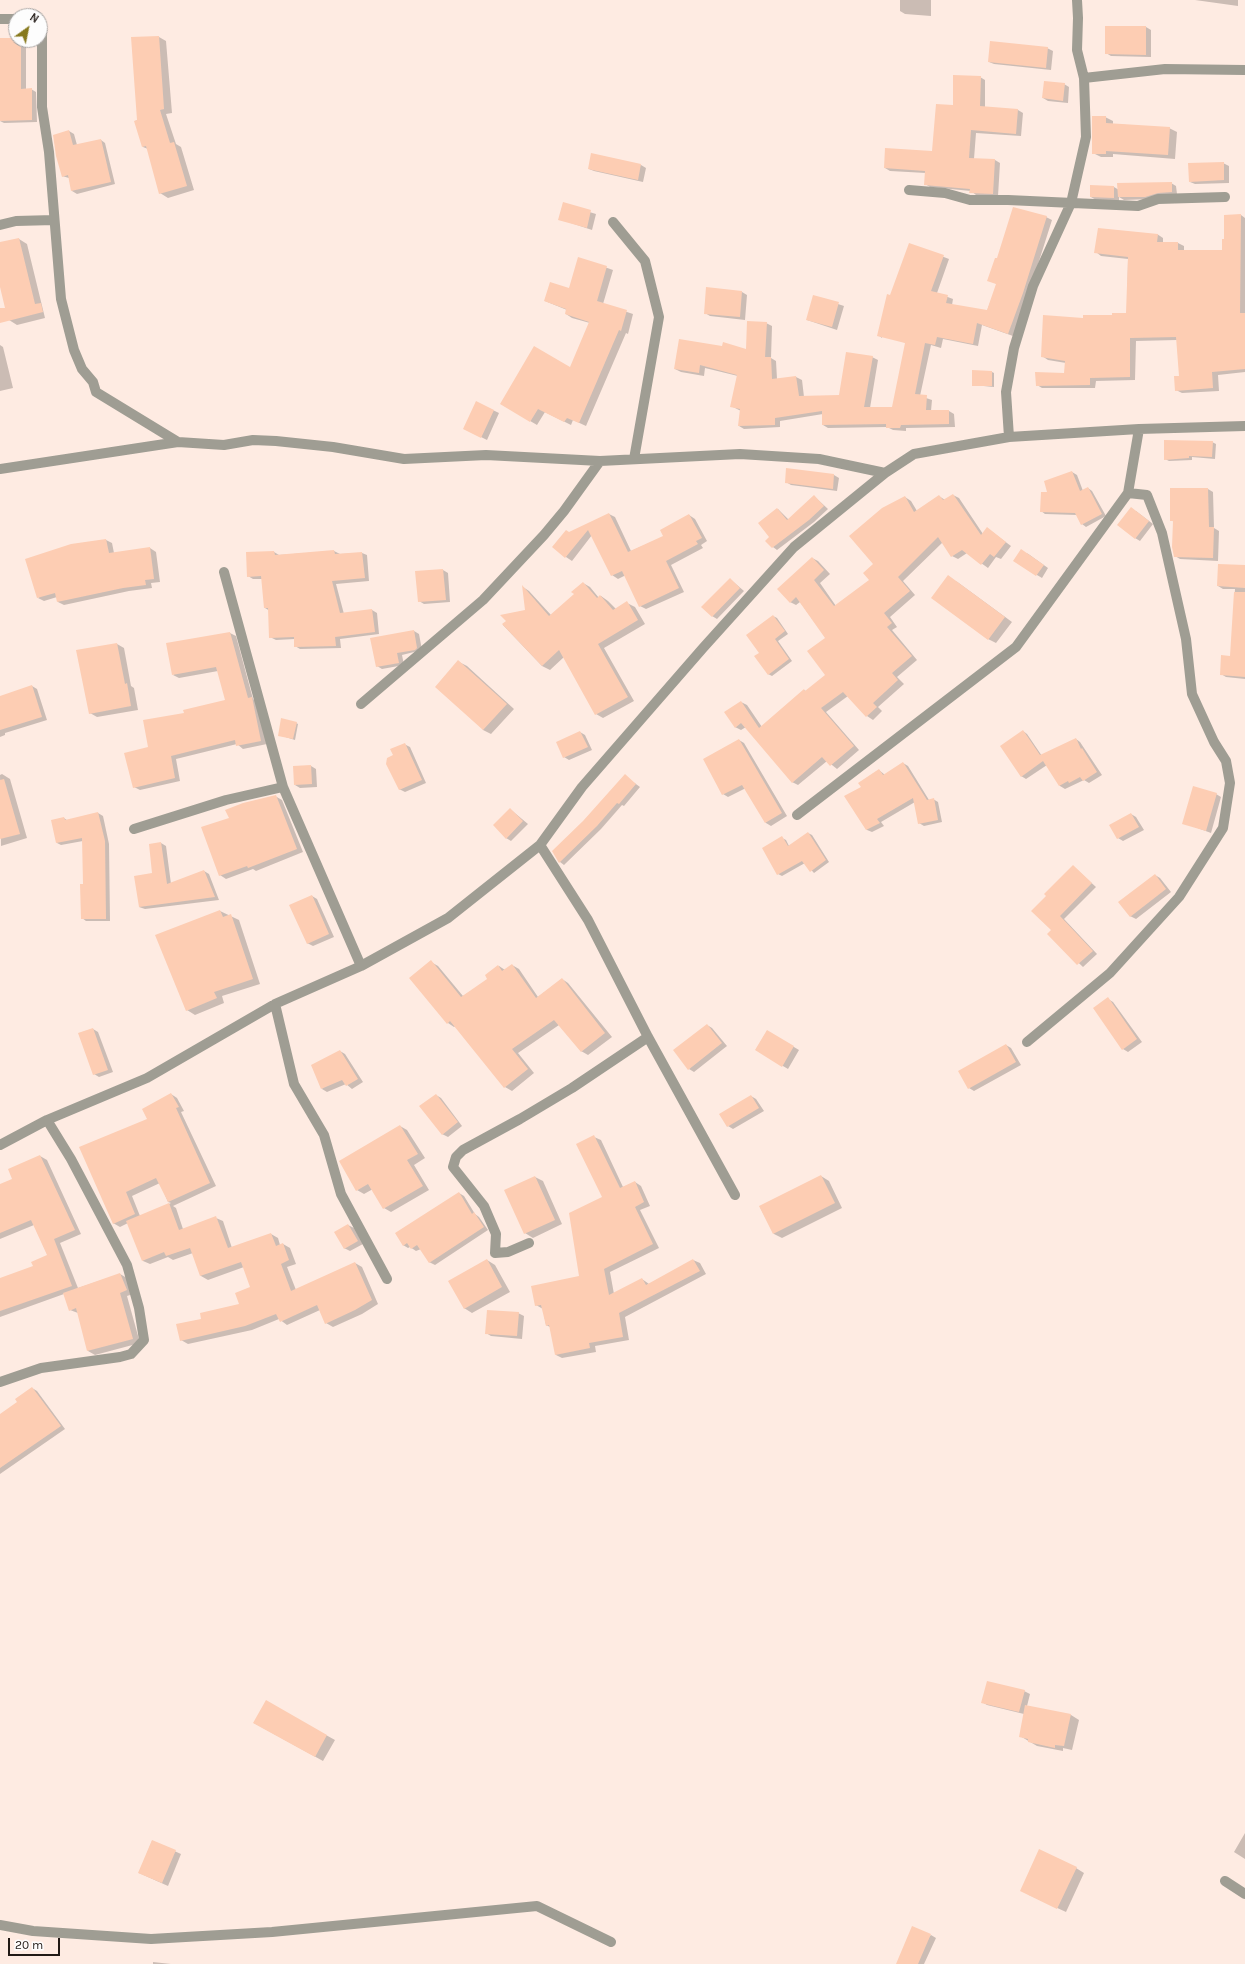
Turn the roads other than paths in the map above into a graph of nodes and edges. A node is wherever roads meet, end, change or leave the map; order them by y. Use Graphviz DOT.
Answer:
graph roads {
  1 [pos="1077,0"];
  2 [pos="42,48"];
  3 [pos="1245,70"];
  4 [pos="1084,78"];
  5 [pos="909,190"];
  6 [pos="1225,197"];
  7 [pos="1071,204"];
  8 [pos="54,220"];
  9 [pos="613,222"];
  10 [pos="0,225"];
  11 [pos="1245,426"];
  12 [pos="1140,429"];
  13 [pos="1009,437"];
  14 [pos="178,442"];
  15 [pos="634,459"];
  16 [pos="600,460"];
  17 [pos="0,468"];
  18 [pos="885,473"];
  19 [pos="1128,493"];
  20 [pos="224,572"];
  21 [pos="361,704"];
  22 [pos="283,787"];
  23 [pos="797,815"];
  24 [pos="134,829"];
  25 [pos="540,845"];
  26 [pos="361,966"];
  27 [pos="275,1004"];
  28 [pos="648,1037"];
  29 [pos="1027,1042"];
  30 [pos="47,1120"];
  31 [pos="0,1145"];
  32 [pos="735,1194"];
  33 [pos="529,1243"];
  34 [pos="387,1279"];
  35 [pos="0,1382"];
  36 [pos="1225,1881"];
  37 [pos="1245,1894"];
  38 [pos="0,1925"];
  39 [pos="611,1942"];
  1 -- 4 [label="street"];
  2 -- 8 [label="street"];
  3 -- 4 [label="street"];
  4 -- 7 [label="street"];
  5 -- 7 [label="street"];
  6 -- 7 [label="street"];
  7 -- 13 [label="street"];
  8 -- 10 [label="street"];
  8 -- 14 [label="street"];
  9 -- 15 [label="street"];
  11 -- 12 [label="street"];
  12 -- 13 [label="street"];
  12 -- 19 [label="street"];
  13 -- 18 [label="street"];
  14 -- 16 [label="street"];
  14 -- 17 [label="street"];
  15 -- 16 [label="street"];
  15 -- 18 [label="street"];
  16 -- 21 [label="street"];
  18 -- 25 [label="street"];
  19 -- 23 [label="street"];
  19 -- 29 [label="street"];
  20 -- 22 [label="street"];
  22 -- 24 [label="street"];
  22 -- 26 [label="street"];
  25 -- 26 [label="street"];
  25 -- 28 [label="street"];
  26 -- 27 [label="street"];
  27 -- 30 [label="street"];
  27 -- 34 [label="street"];
  28 -- 32 [label="street"];
  28 -- 33 [label="street"];
  30 -- 31 [label="street"];
  30 -- 35 [label="street"];
  36 -- 37 [label="street"];
  38 -- 39 [label="street"];
}
